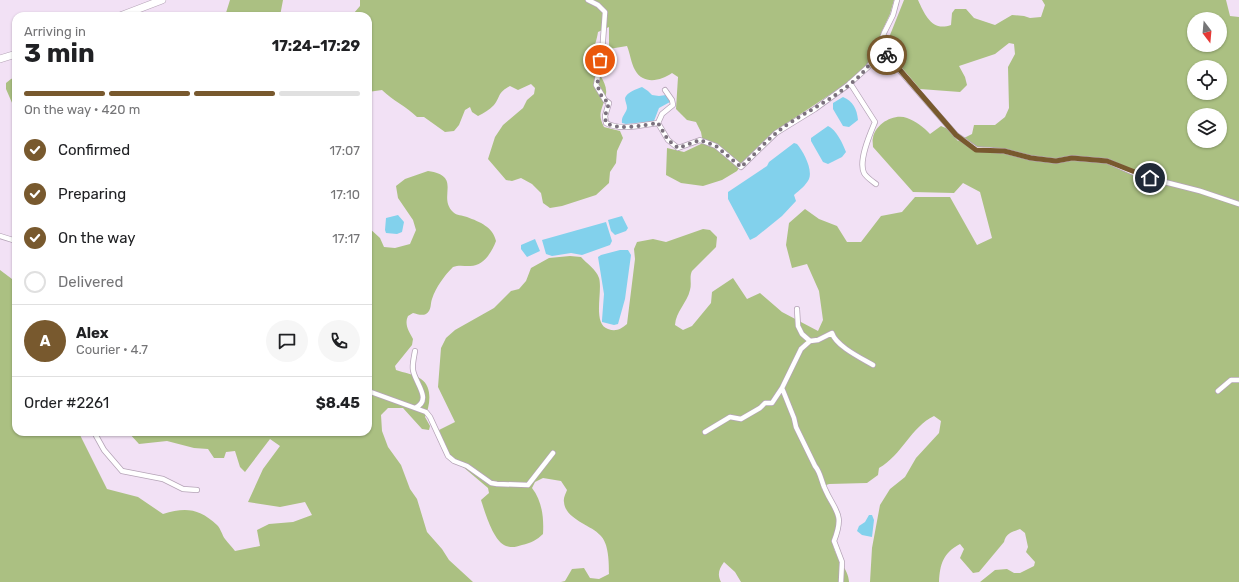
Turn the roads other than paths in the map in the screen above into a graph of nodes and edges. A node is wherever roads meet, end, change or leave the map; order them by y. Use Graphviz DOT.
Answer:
graph roads {
  1 [pos="162,0"];
  2 [pos="588,0"];
  3 [pos="897,0"];
  4 [pos="130,12"];
  5 [pos="879,47"];
  6 [pos="12,55"];
  7 [pos="0,59"];
  8 [pos="850,83"];
  9 [pos="665,90"];
  10 [pos="658,123"];
  11 [pos="876,184"];
  12 [pos="1239,204"];
  13 [pos="0,236"];
  14 [pos="12,240"];
  15 [pos="797,309"];
  16 [pos="810,340"];
  17 [pos="415,351"];
  18 [pos="872,365"];
  19 [pos="1239,380"];
  20 [pos="782,388"];
  21 [pos="1218,391"];
  22 [pos="372,392"];
  23 [pos="415,408"];
  24 [pos="705,432"];
  25 [pos="96,436"];
  26 [pos="553,453"];
  27 [pos="196,490"];
  28 [pos="841,582"];
  1 -- 4 [label="main road"];
  2 -- 10 [label="street"];
  3 -- 5 [label="street"];
  5 -- 8 [label="street"];
  5 -- 12 [label="street"];
  6 -- 7 [label="main road"];
  8 -- 10 [label="street"];
  8 -- 11 [label="street"];
  9 -- 10 [label="street"];
  13 -- 14 [label="street"];
  15 -- 16 [label="street"];
  16 -- 18 [label="street"];
  16 -- 20 [label="street"];
  17 -- 23 [label="street"];
  19 -- 21 [label="street"];
  20 -- 24 [label="street"];
  20 -- 28 [label="street"];
  22 -- 23 [label="street"];
  23 -- 26 [label="street"];
  25 -- 27 [label="street"];
}
